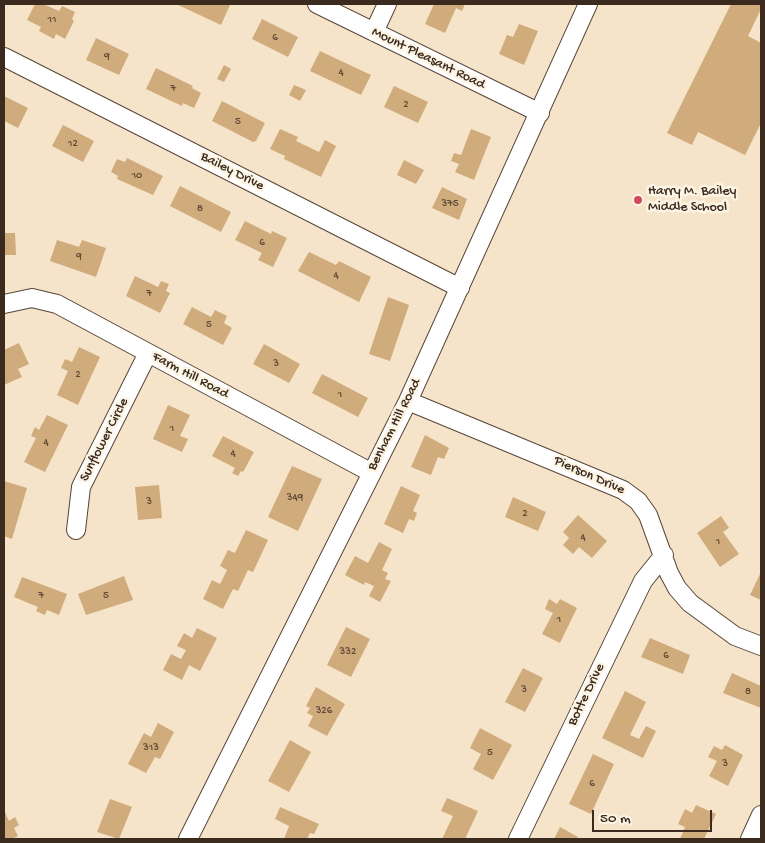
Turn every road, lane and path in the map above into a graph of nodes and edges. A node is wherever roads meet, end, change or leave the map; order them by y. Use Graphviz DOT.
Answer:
graph roads {
  1 [pos="317,4"];
  2 [pos="387,4"];
  3 [pos="588,4"];
  4 [pos="374,32"];
  5 [pos="4,57"];
  6 [pos="540,113"];
  7 [pos="460,288"];
  8 [pos="4,304"];
  9 [pos="148,354"];
  10 [pos="408,401"];
  11 [pos="372,473"];
  12 [pos="76,530"];
  13 [pos="664,555"];
  14 [pos="761,646"];
  15 [pos="761,815"];
  16 [pos="188,839"];
  17 [pos="518,839"];
  18 [pos="750,839"];
  1 -- 4 [label="street, Mount Pleasant Road"];
  2 -- 4 [label="street"];
  3 -- 6 [label="street, Benham Hill Road"];
  4 -- 6 [label="street, Mount Pleasant Road"];
  5 -- 7 [label="street, Bailey Drive"];
  6 -- 7 [label="street, Benham Hill Road"];
  7 -- 10 [label="street, Benham Hill Road"];
  8 -- 9 [label="street, Farm Hill Road"];
  9 -- 11 [label="street, Farm Hill Road"];
  9 -- 12 [label="street, Sunflower Circle"];
  10 -- 11 [label="street, Benham Hill Road"];
  10 -- 13 [label="street, Pierson Drive"];
  11 -- 16 [label="street, Benham Hill Road"];
  13 -- 14 [label="street, Pierson Drive"];
  13 -- 17 [label="street, Botte Drive"];
  15 -- 18 [label="street"];
}
